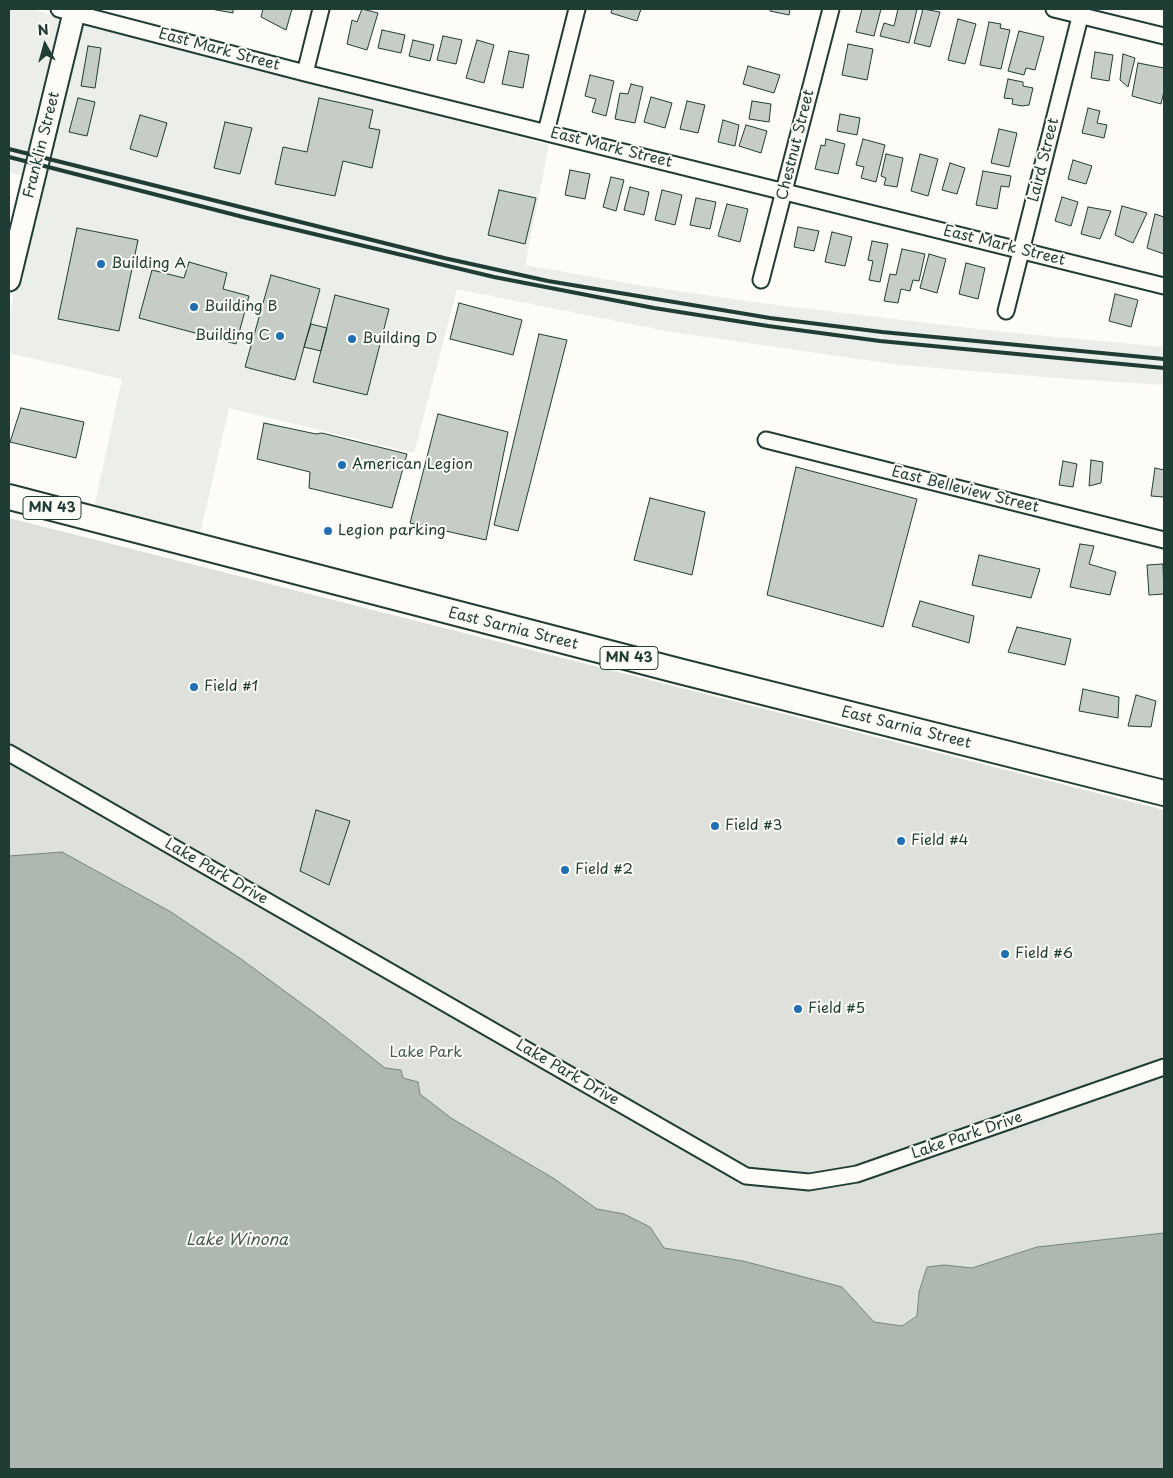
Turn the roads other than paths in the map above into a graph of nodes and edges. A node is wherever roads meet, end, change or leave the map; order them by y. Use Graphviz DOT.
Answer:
graph roads {
  1 [pos="321,9"];
  2 [pos="577,9"];
  3 [pos="831,9"];
  4 [pos="1054,9"];
  5 [pos="69,10"];
  6 [pos="1081,12"];
  7 [pos="1164,36"];
  8 [pos="305,73"];
  9 [pos="546,132"];
  10 [pos="785,191"];
  11 [pos="1022,250"];
  12 [pos="9,280"];
  13 [pos="761,280"];
  14 [pos="1164,286"];
  15 [pos="1006,312"];
  16 [pos="766,440"];
  17 [pos="9,497"];
  18 [pos="1164,540"];
  19 [pos="9,753"];
  20 [pos="1164,792"];
  21 [pos="1164,1067"];
  1 -- 8 [label="street"];
  2 -- 9 [label="street"];
  3 -- 10 [label="street, Chestnut Street"];
  4 -- 6 [label="street"];
  5 -- 8 [label="street, East Mark Street"];
  5 -- 12 [label="street, Franklin Street"];
  6 -- 7 [label="street"];
  6 -- 11 [label="street, Laird Street"];
  8 -- 9 [label="street, East Mark Street"];
  9 -- 10 [label="street, East Mark Street"];
  10 -- 11 [label="street, East Mark Street"];
  10 -- 13 [label="street, Chestnut Street"];
  11 -- 14 [label="street, East Mark Street"];
  11 -- 15 [label="street, Laird Street"];
  16 -- 18 [label="street, East Belleview Street"];
  17 -- 20 [label="main road, East Sarnia Street / MN 43"];
  19 -- 21 [label="street, Lake Park Drive"];
}
